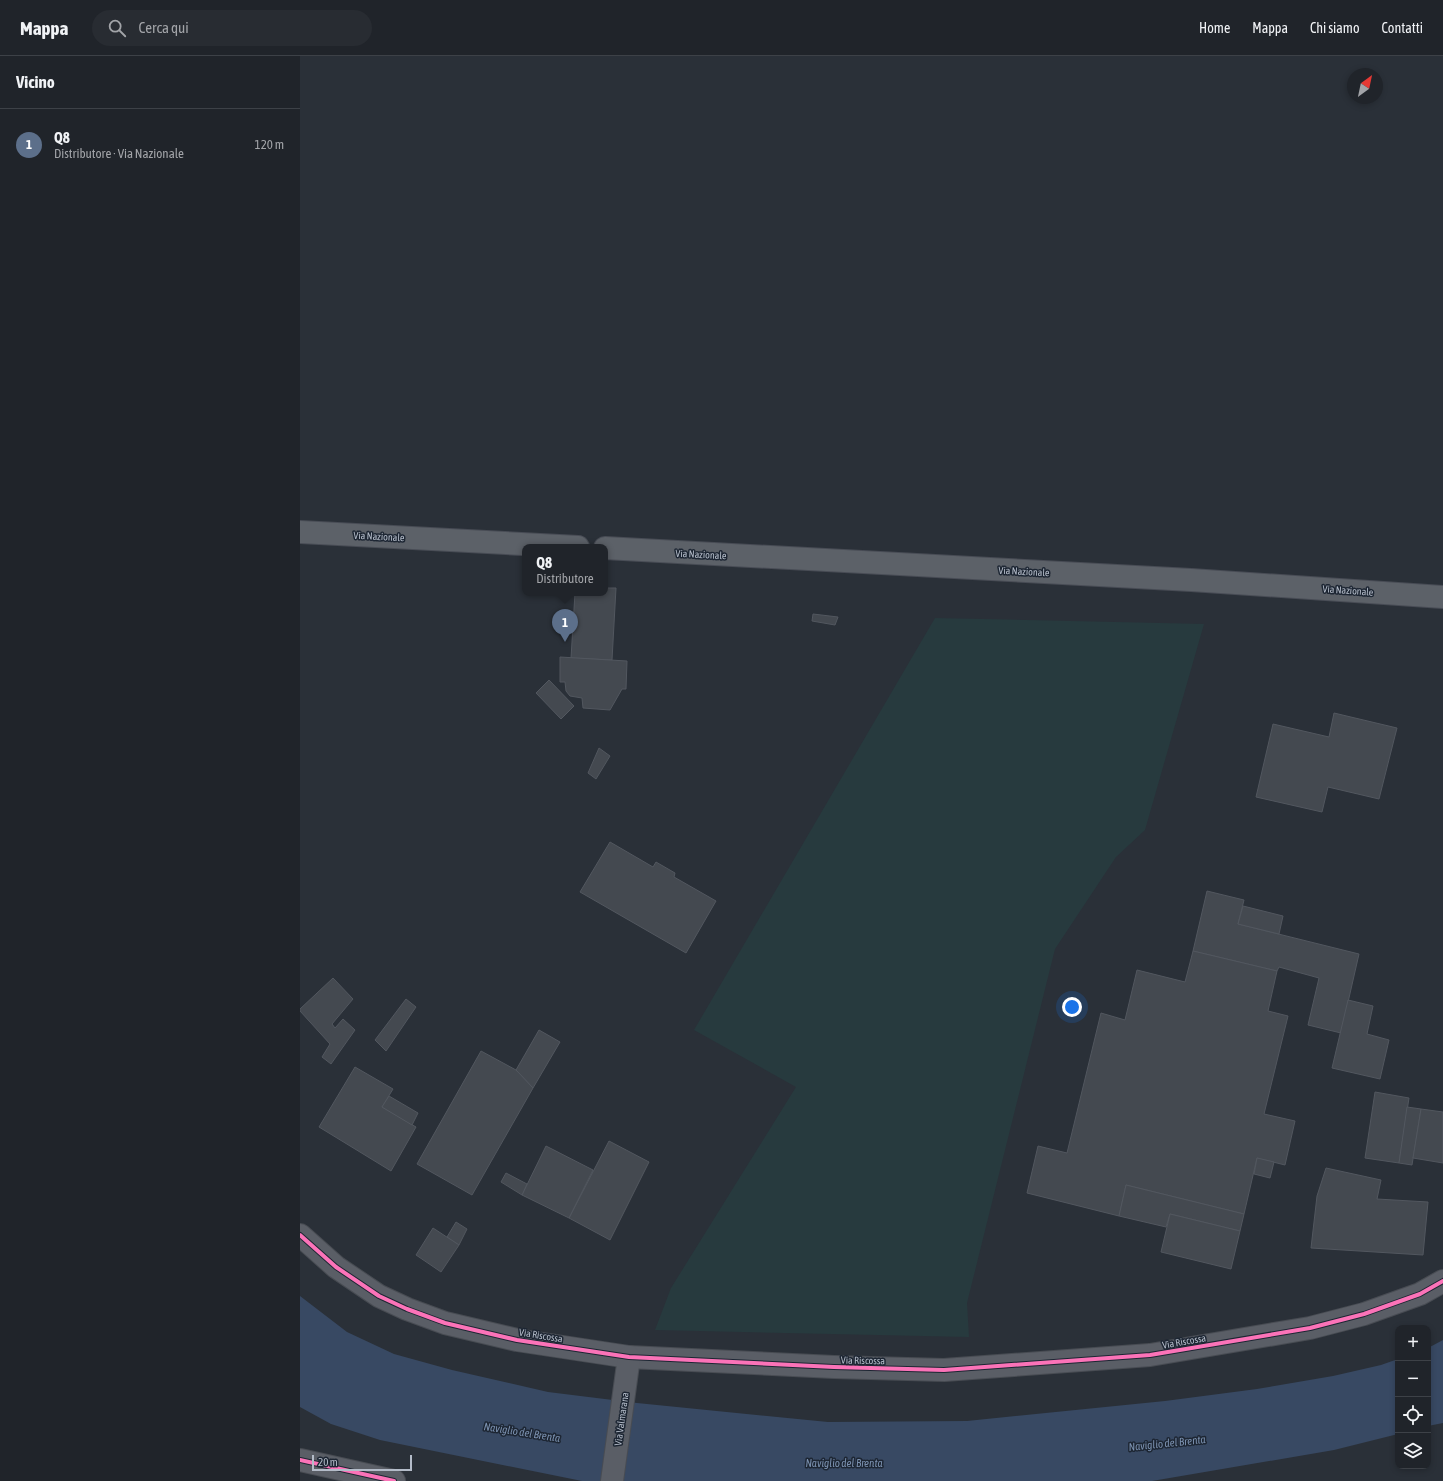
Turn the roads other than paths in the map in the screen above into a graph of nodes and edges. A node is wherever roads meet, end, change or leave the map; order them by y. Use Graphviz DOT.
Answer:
graph roads {
  1 [pos="300,532"];
  2 [pos="522,544"];
  3 [pos="608,548"];
  4 [pos="1443,597"];
  5 [pos="300,1235"];
  6 [pos="1443,1281"];
  7 [pos="628,1366"];
  8 [pos="300,1460"];
  9 [pos="394,1481"];
  10 [pos="612,1481"];
  1 -- 2 [label="main road, Via Nazionale"];
  3 -- 4 [label="main road, Via Nazionale"];
  5 -- 7 [label="street, Via Riscossa"];
  6 -- 7 [label="street, Via Riscossa"];
  7 -- 10 [label="street, Via Valmarana"];
  8 -- 9 [label="street"];
}
